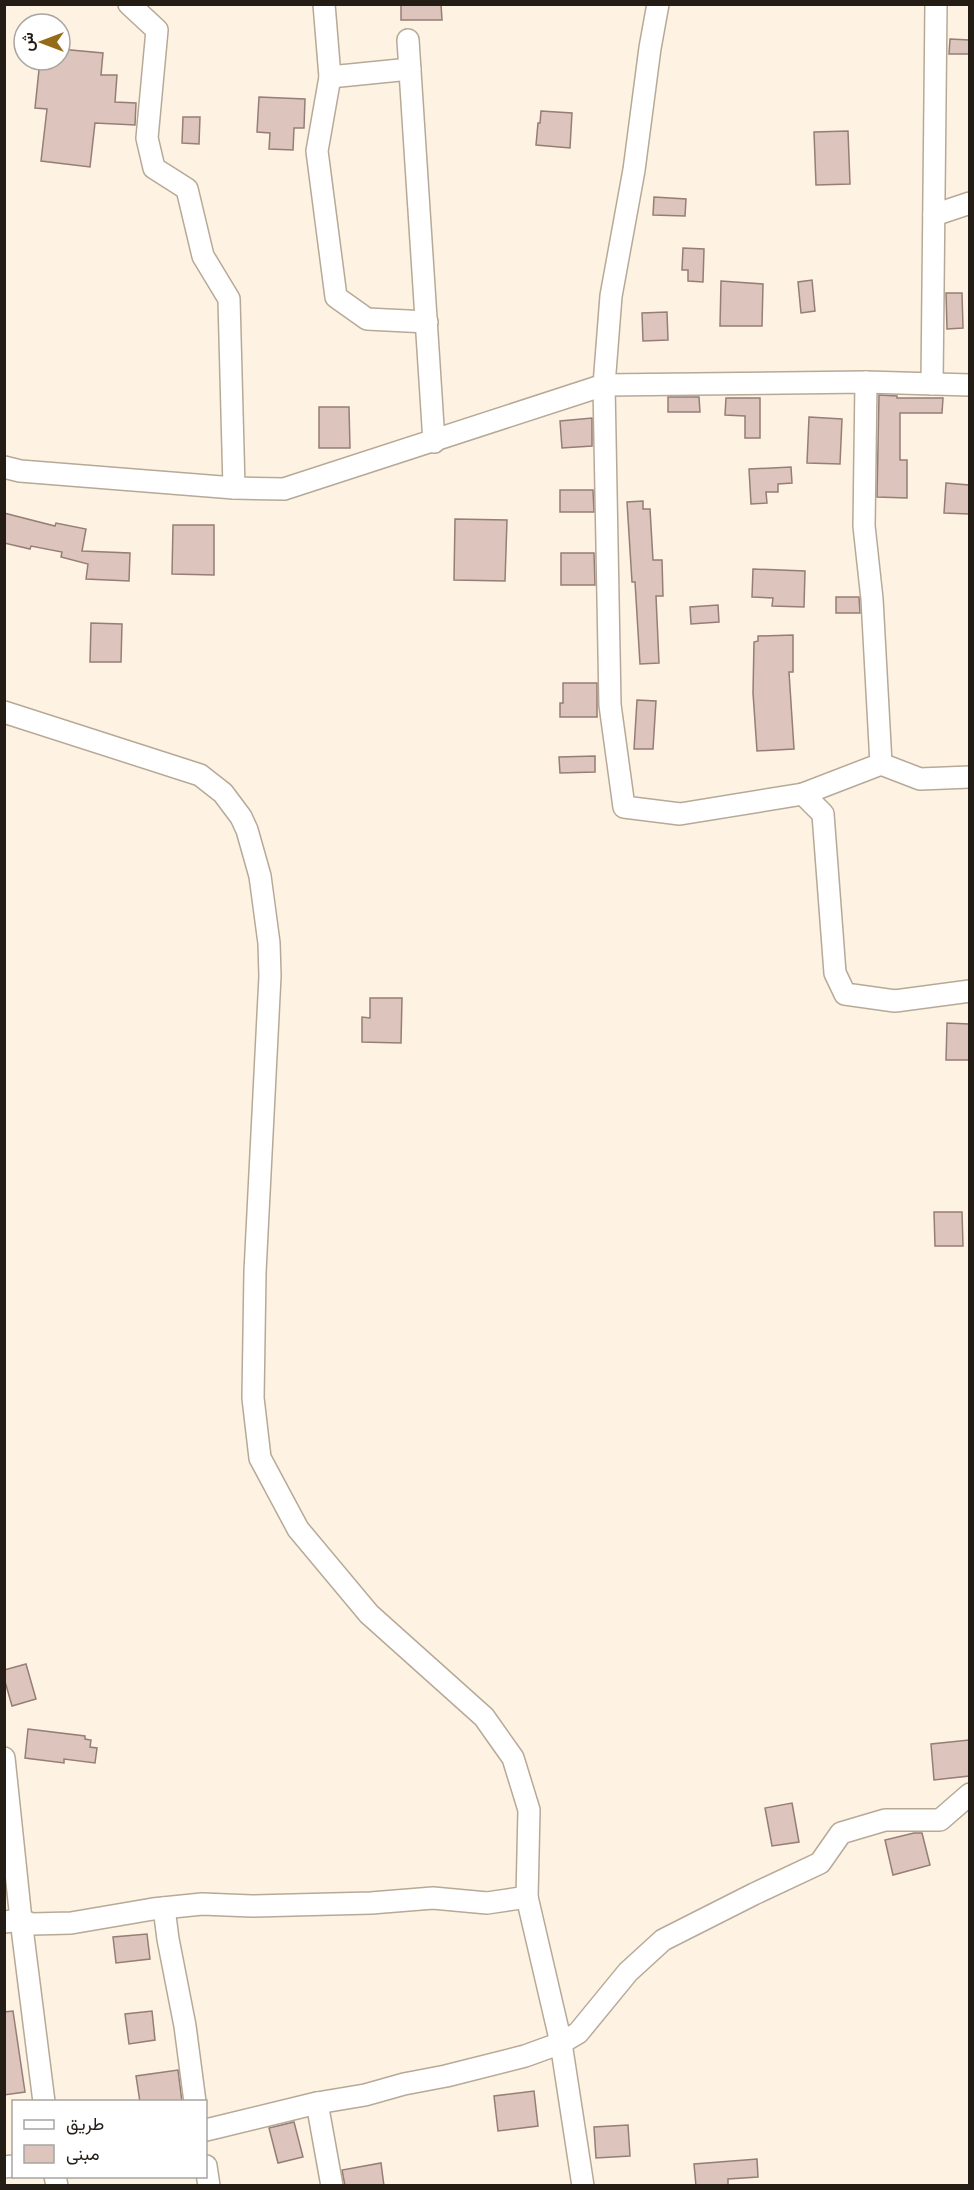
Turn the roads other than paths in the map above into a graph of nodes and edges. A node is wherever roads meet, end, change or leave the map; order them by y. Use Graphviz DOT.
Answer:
graph roads {
  1 [pos="129,4"];
  2 [pos="324,4"];
  3 [pos="658,4"];
  4 [pos="936,4"];
  5 [pos="408,40"];
  6 [pos="410,69"];
  7 [pos="330,77"];
  8 [pos="969,203"];
  9 [pos="934,214"];
  10 [pos="428,322"];
  11 [pos="866,382"];
  12 [pos="932,384"];
  13 [pos="604,385"];
  14 [pos="969,386"];
  15 [pos="434,442"];
  16 [pos="4,467"];
  17 [pos="234,488"];
  18 [pos="4,712"];
  19 [pos="881,764"];
  20 [pos="969,777"];
  21 [pos="803,794"];
  22 [pos="969,991"];
  23 [pos="4,1758"];
  24 [pos="969,1794"];
  25 [pos="527,1896"];
  26 [pos="164,1908"];
  27 [pos="13,1921"];
  28 [pos="561,2043"];
  29 [pos="44,2100"];
  30 [pos="195,2100"];
  31 [pos="317,2103"];
  32 [pos="207,2130"];
  33 [pos="332,2186"];
  34 [pos="583,2186"];
  1 -- 17 [label="street"];
  2 -- 7 [label="street"];
  3 -- 13 [label="street"];
  4 -- 9 [label="street"];
  5 -- 6 [label="street"];
  6 -- 7 [label="street"];
  6 -- 10 [label="street"];
  7 -- 10 [label="street"];
  8 -- 9 [label="street"];
  9 -- 12 [label="street"];
  10 -- 15 [label="street"];
  11 -- 12 [label="street"];
  11 -- 13 [label="street"];
  11 -- 19 [label="street"];
  12 -- 14 [label="street"];
  13 -- 15 [label="street"];
  13 -- 21 [label="street"];
  15 -- 17 [label="street"];
  16 -- 17 [label="street"];
  18 -- 25 [label="street"];
  19 -- 20 [label="street"];
  19 -- 21 [label="street"];
  21 -- 22 [label="street"];
  23 -- 27 [label="street"];
  24 -- 28 [label="street"];
  25 -- 26 [label="street"];
  25 -- 28 [label="street"];
  26 -- 27 [label="street"];
  26 -- 30 [label="street"];
  27 -- 29 [label="street"];
  28 -- 31 [label="street"];
  28 -- 34 [label="street"];
  31 -- 32 [label="street"];
  31 -- 33 [label="street"];
}
